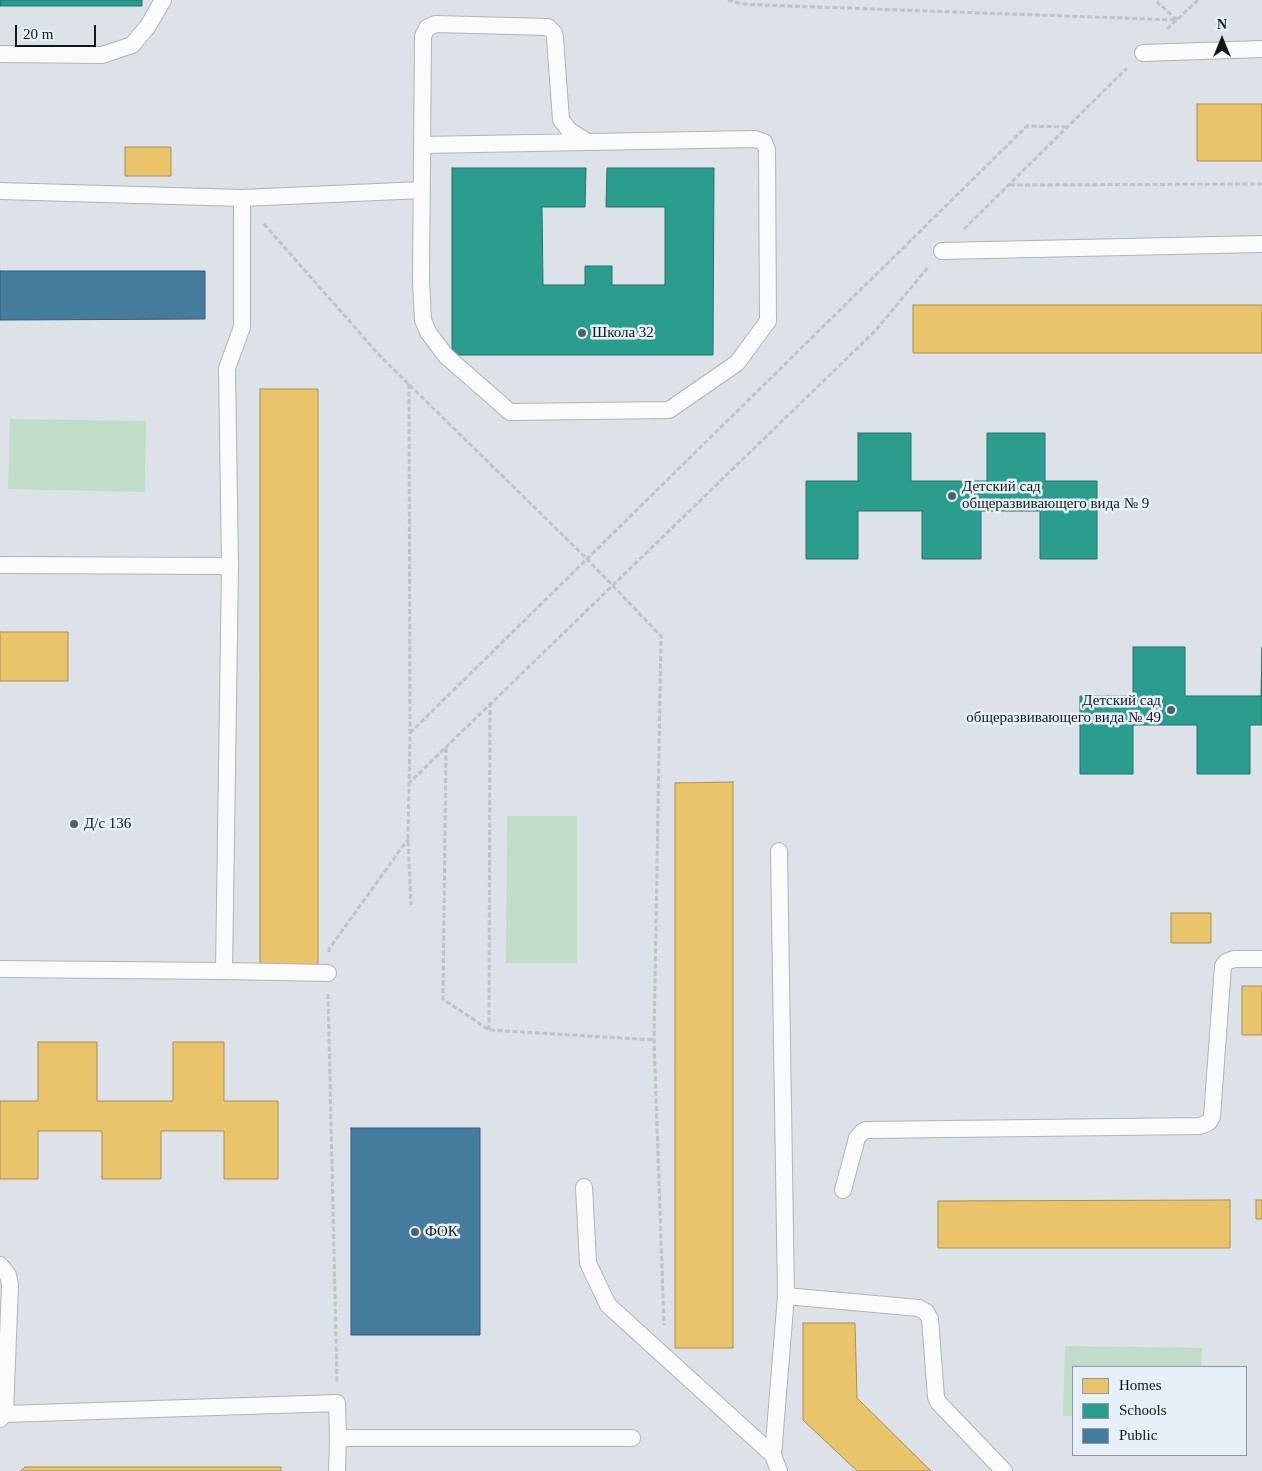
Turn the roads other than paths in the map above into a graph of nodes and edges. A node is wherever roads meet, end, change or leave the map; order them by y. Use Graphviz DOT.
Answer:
graph roads {
  1 [pos="163,0"];
  2 [pos="1262,49"];
  3 [pos="1143,53"];
  4 [pos="0,54"];
  5 [pos="586,141"];
  6 [pos="422,145"];
  7 [pos="422,190"];
  8 [pos="0,192"];
  9 [pos="242,198"];
  10 [pos="1262,244"];
  11 [pos="942,251"];
  12 [pos="0,564"];
  13 [pos="230,566"];
  14 [pos="779,851"];
  15 [pos="1262,959"];
  16 [pos="0,969"];
  17 [pos="224,971"];
  18 [pos="328,973"];
  19 [pos="584,1187"];
  20 [pos="843,1190"];
  21 [pos="0,1265"];
  22 [pos="786,1296"];
  23 [pos="3,1416"];
  24 [pos="338,1438"];
  25 [pos="632,1438"];
  26 [pos="773,1455"];
  27 [pos="337,1471"];
  28 [pos="779,1471"];
  29 [pos="1004,1471"];
  1 -- 4 [label="lane"];
  2 -- 3 [label="lane"];
  5 -- 6 [label="lane"];
  5 -- 6 [label="lane"];
  5 -- 7 [label="lane"];
  6 -- 7 [label="lane"];
  7 -- 9 [label="lane"];
  8 -- 9 [label="lane"];
  9 -- 13 [label="lane"];
  10 -- 11 [label="lane"];
  12 -- 13 [label="lane"];
  13 -- 17 [label="lane"];
  14 -- 22 [label="lane"];
  15 -- 20 [label="lane"];
  16 -- 17 [label="lane"];
  17 -- 18 [label="lane"];
  19 -- 26 [label="lane"];
  21 -- 23 [label="lane"];
  22 -- 26 [label="lane"];
  22 -- 29 [label="lane"];
  23 -- 24 [label="lane"];
  24 -- 25 [label="lane"];
  24 -- 27 [label="lane"];
  26 -- 28 [label="lane"];
}
